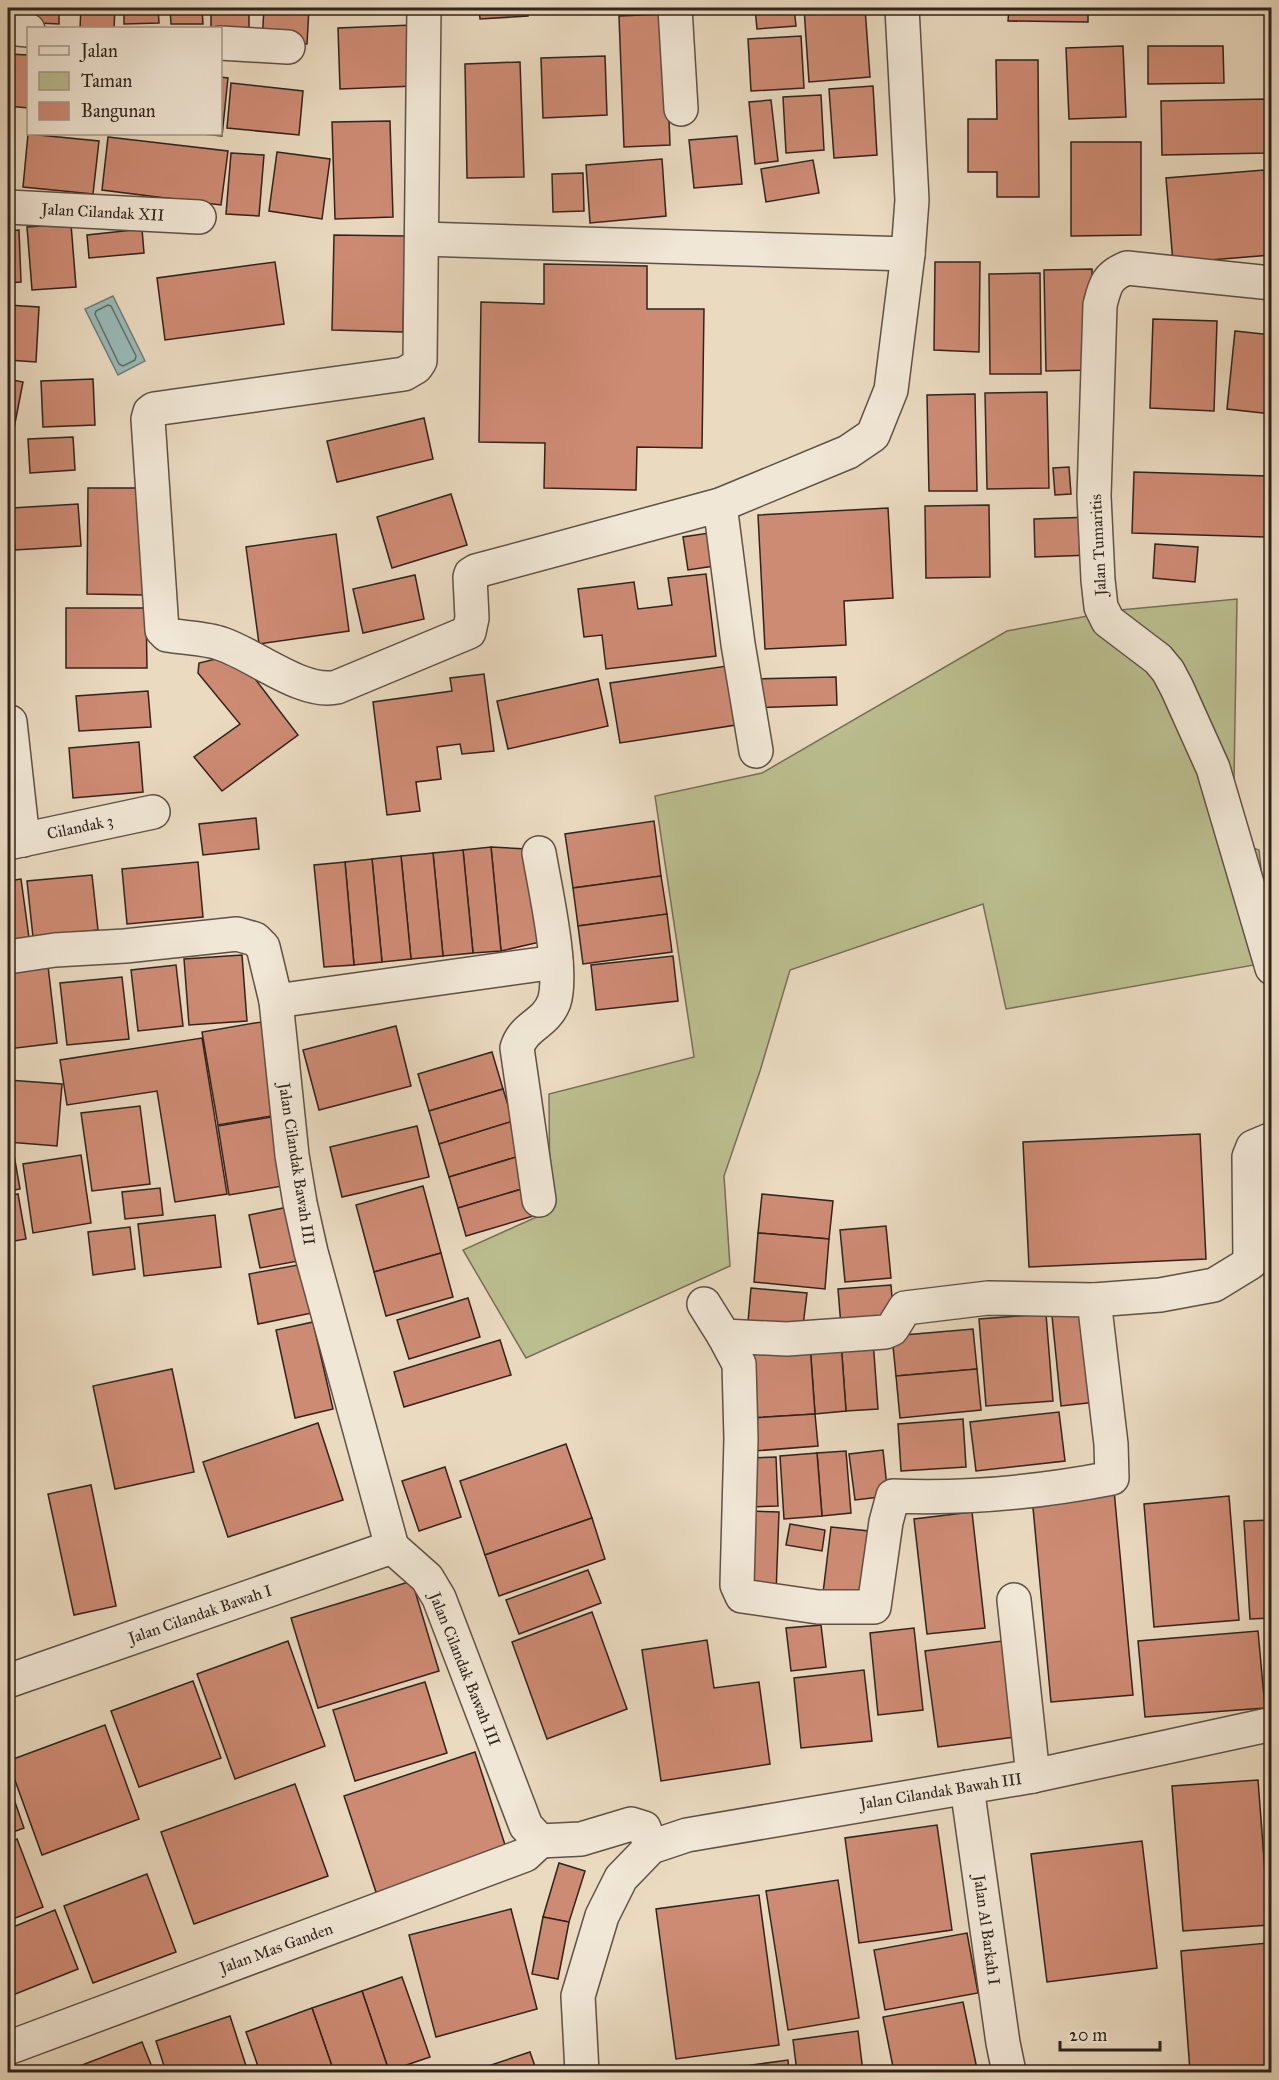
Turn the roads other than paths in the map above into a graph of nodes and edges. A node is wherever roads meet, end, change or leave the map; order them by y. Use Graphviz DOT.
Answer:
graph roads {
  1 [pos="424,8"];
  2 [pos="675,8"];
  3 [pos="902,8"];
  4 [pos="8,28"];
  5 [pos="27,30"];
  6 [pos="222,43"];
  7 [pos="288,47"];
  8 [pos="681,109"];
  9 [pos="8,207"];
  10 [pos="200,216"];
  11 [pos="422,238"];
  12 [pos="908,254"];
  13 [pos="1272,283"];
  14 [pos="720,505"];
  15 [pos="10,722"];
  16 [pos="756,751"];
  17 [pos="153,812"];
  18 [pos="15,841"];
  19 [pos="539,854"];
  20 [pos="8,957"];
  21 [pos="556,962"];
  22 [pos="1272,968"];
  23 [pos="276,1001"];
  24 [pos="1272,1139"];
  25 [pos="539,1200"];
  26 [pos="1094,1300"];
  27 [pos="704,1304"];
  28 [pos="724,1336"];
  29 [pos="392,1546"];
  30 [pos="1014,1600"];
  31 [pos="8,1681"];
  32 [pos="1272,1724"];
  33 [pos="1033,1776"];
  34 [pos="967,1787"];
  35 [pos="540,1841"];
  36 [pos="651,1847"];
  37 [pos="8,2048"];
  38 [pos="582,2073"];
  39 [pos="1009,2073"];
  1 -- 11 [label="street"];
  2 -- 8 [label="street"];
  3 -- 12 [label="street"];
  4 -- 5 [label="street"];
  6 -- 7 [label="street"];
  9 -- 10 [label="street, Jalan Cilandak XII"];
  11 -- 12 [label="street"];
  11 -- 14 [label="street"];
  12 -- 14 [label="street"];
  13 -- 22 [label="street, Jalan Tumaritis"];
  14 -- 16 [label="street"];
  15 -- 18 [label="street"];
  17 -- 18 [label="street, Cilandak 3"];
  19 -- 21 [label="street"];
  20 -- 23 [label="street, Jalan Cilandak Bawah III"];
  21 -- 23 [label="street"];
  21 -- 25 [label="street"];
  23 -- 29 [label="street, Jalan Cilandak Bawah III"];
  24 -- 26 [label="street"];
  26 -- 28 [label="street"];
  26 -- 28 [label="street"];
  27 -- 28 [label="street"];
  29 -- 31 [label="street, Jalan Cilandak Bawah I"];
  29 -- 35 [label="street, Jalan Cilandak Bawah III"];
  30 -- 33 [label="street"];
  32 -- 33 [label="street, Jalan Cilandak Bawah III"];
  33 -- 34 [label="street, Jalan Cilandak Bawah III"];
  34 -- 36 [label="street, Jalan Cilandak Bawah III"];
  34 -- 39 [label="street, Jalan Al Barkah I"];
  35 -- 36 [label="street"];
  35 -- 37 [label="street, Jalan Mas Ganden"];
  36 -- 38 [label="street"];
}
